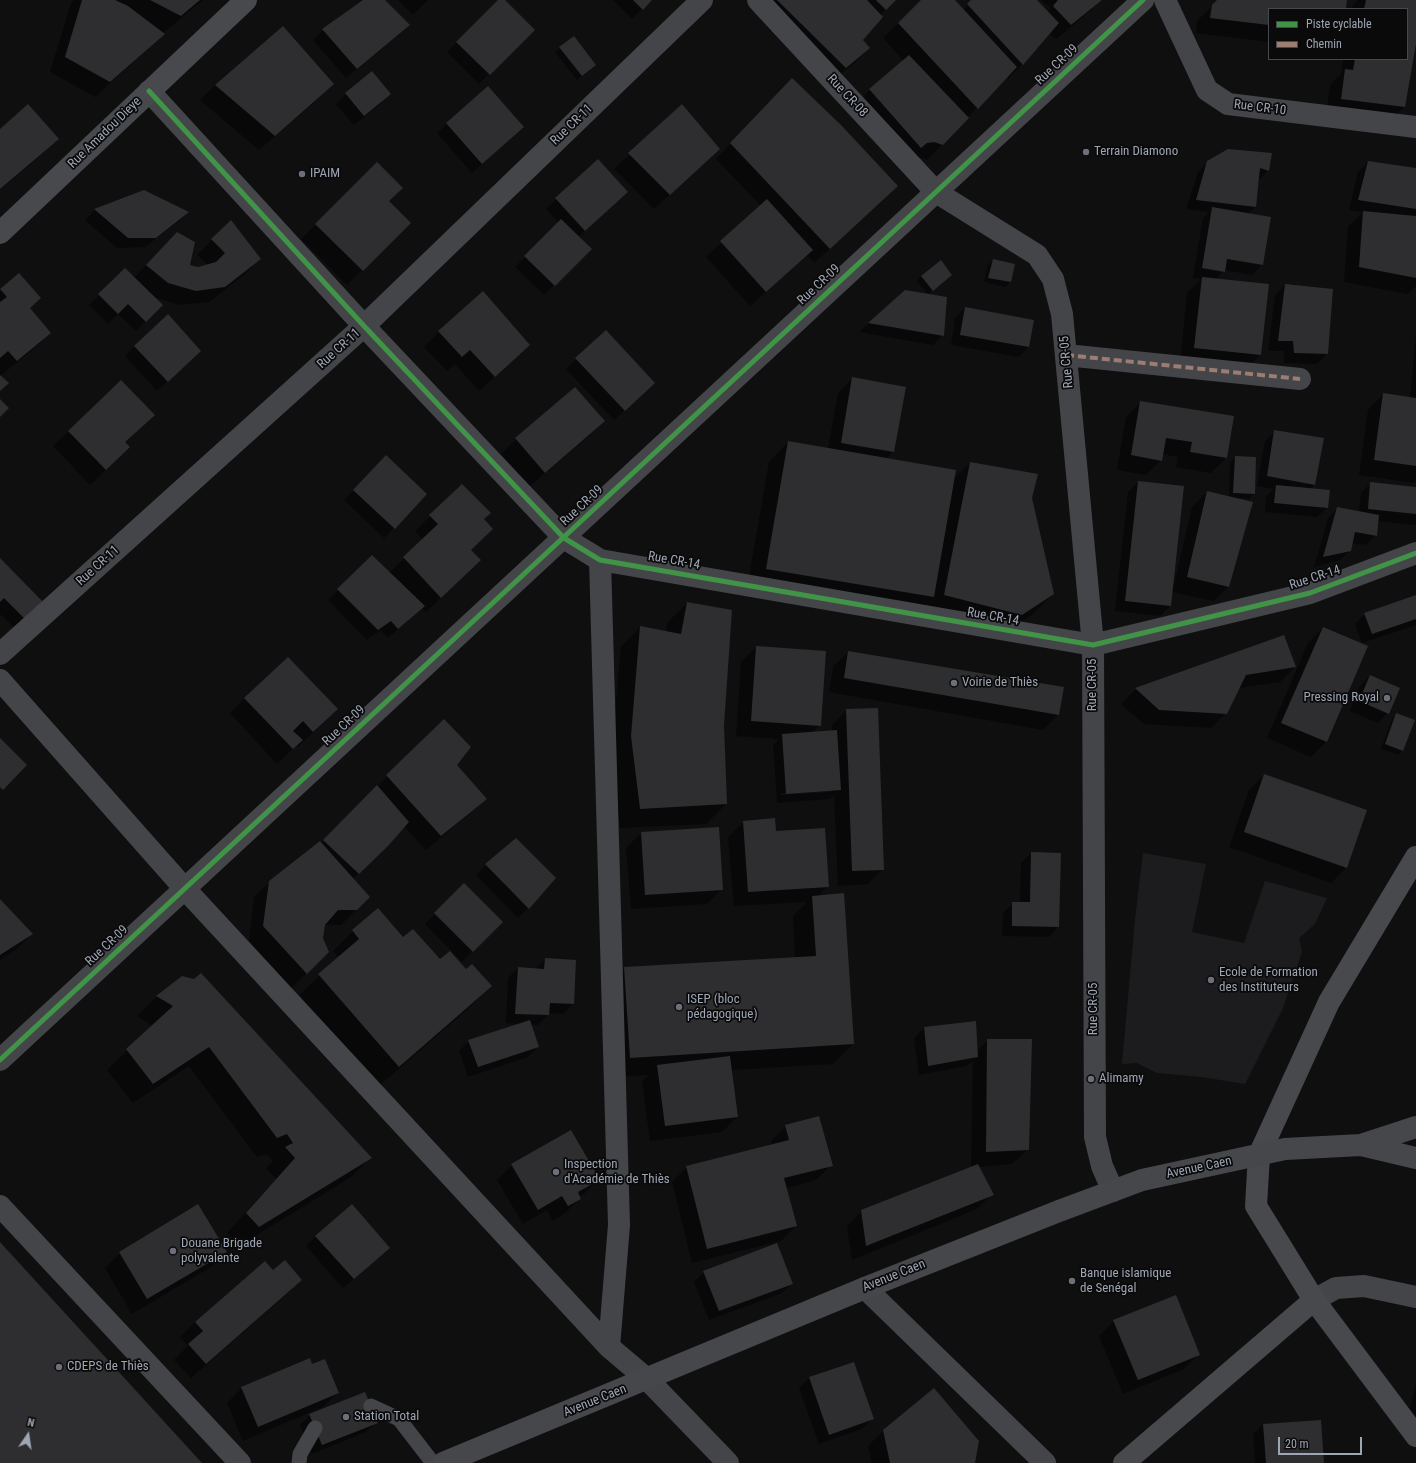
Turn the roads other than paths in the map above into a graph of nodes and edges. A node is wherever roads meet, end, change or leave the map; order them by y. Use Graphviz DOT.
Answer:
graph roads {
  1 [pos="246,0"];
  2 [pos="702,0"];
  3 [pos="758,0"];
  4 [pos="1143,0"];
  5 [pos="1165,0"];
  6 [pos="149,91"];
  7 [pos="1416,128"];
  8 [pos="936,192"];
  9 [pos="0,233"];
  10 [pos="364,326"];
  11 [pos="1066,355"];
  12 [pos="1300,379"];
  13 [pos="564,538"];
  14 [pos="1416,553"];
  15 [pos="600,560"];
  16 [pos="1093,645"];
  17 [pos="0,654"];
  18 [pos="0,680"];
  19 [pos="1416,857"];
  20 [pos="185,889"];
  21 [pos="0,1060"];
  22 [pos="1416,1127"];
  23 [pos="1361,1145"];
  24 [pos="1259,1154"];
  25 [pos="1416,1158"];
  26 [pos="1113,1191"];
  27 [pos="0,1206"];
  28 [pos="865,1288"];
  29 [pos="1416,1297"];
  30 [pos="1314,1300"];
  31 [pos="609,1347"];
  32 [pos="646,1379"];
  33 [pos="371,1406"];
  34 [pos="315,1428"];
  35 [pos="1416,1436"];
  36 [pos="240,1463"];
  37 [pos="299,1463"];
  38 [pos="433,1463"];
  39 [pos="443,1463"];
  40 [pos="728,1463"];
  41 [pos="1045,1463"];
  42 [pos="1124,1463"];
  1 -- 6 [label="street, Rue Amadou Dieye"];
  2 -- 10 [label="street, Rue CR-11"];
  3 -- 8 [label="street, Rue CR-08"];
  4 -- 8 [label="street, Rue CR-09"];
  5 -- 7 [label="street, Rue CR-10"];
  6 -- 9 [label="street, Rue Amadou Dieye"];
  6 -- 10 [label="street, Rue CR-14"];
  8 -- 11 [label="street, Rue CR-05"];
  8 -- 13 [label="street, Rue CR-09"];
  10 -- 13 [label="street, Rue CR-14"];
  10 -- 17 [label="street, Rue CR-11"];
  11 -- 12 [label="street"];
  11 -- 16 [label="street, Rue CR-05"];
  13 -- 15 [label="street, Rue CR-14"];
  13 -- 20 [label="street, Rue CR-09"];
  14 -- 16 [label="street, Rue CR-14"];
  15 -- 16 [label="street, Rue CR-14"];
  15 -- 31 [label="street"];
  16 -- 26 [label="street, Rue CR-05"];
  18 -- 20 [label="street"];
  19 -- 24 [label="street"];
  20 -- 21 [label="street, Rue CR-09"];
  20 -- 31 [label="street"];
  22 -- 23 [label="highway, Avenue Caen"];
  23 -- 24 [label="highway, Avenue Caen"];
  23 -- 25 [label="highway, Avenue Caen"];
  24 -- 26 [label="highway, Avenue Caen"];
  24 -- 30 [label="street"];
  26 -- 28 [label="highway, Avenue Caen"];
  27 -- 36 [label="street"];
  28 -- 32 [label="highway, Avenue Caen"];
  28 -- 41 [label="street"];
  29 -- 30 [label="street"];
  30 -- 35 [label="street"];
  30 -- 42 [label="street"];
  31 -- 32 [label="street"];
  32 -- 39 [label="highway, Avenue Caen"];
  32 -- 40 [label="street"];
  33 -- 38 [label="lane"];
  34 -- 37 [label="lane"];
}
